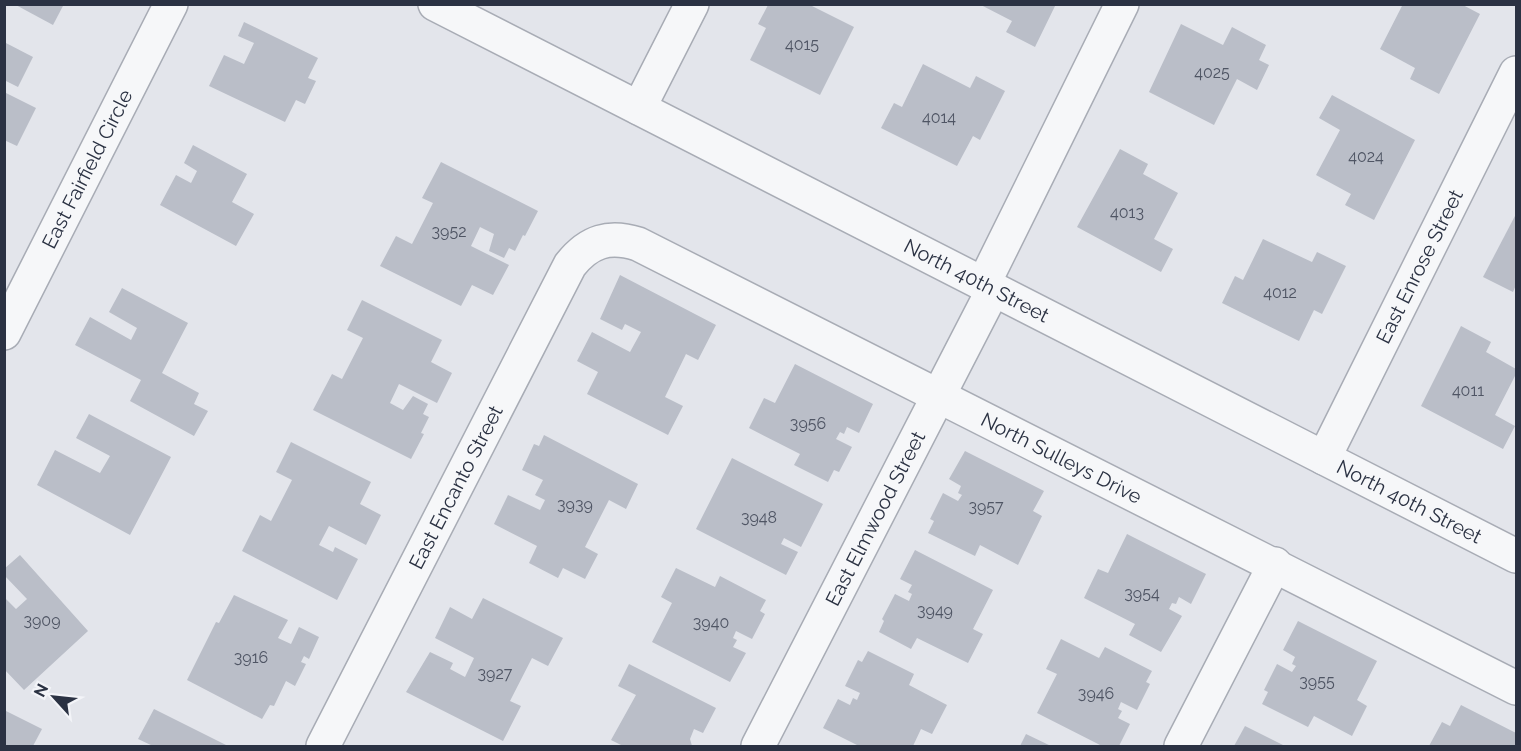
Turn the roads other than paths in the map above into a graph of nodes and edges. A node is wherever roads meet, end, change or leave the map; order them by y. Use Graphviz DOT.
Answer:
graph roads {
  1 [pos="171,4"];
  2 [pos="435,4"];
  3 [pos="692,4"];
  4 [pos="1122,4"];
  5 [pos="1516,73"];
  6 [pos="639,108"];
  7 [pos="603,240"];
  8 [pos="988,287"];
  9 [pos="4,333"];
  10 [pos="938,396"];
  11 [pos="1324,458"];
  12 [pos="1516,556"];
  13 [pos="1275,564"];
  14 [pos="1516,688"];
  15 [pos="323,747"];
  16 [pos="758,747"];
  17 [pos="1182,747"];
  1 -- 9 [label="street, East Fairfield Circle"];
  2 -- 6 [label="street, North 40th Street"];
  3 -- 6 [label="street"];
  4 -- 8 [label="street, East Elmwood Street"];
  5 -- 11 [label="street, East Enrose Street"];
  6 -- 8 [label="street, North 40th Street"];
  7 -- 10 [label="street, North Sulleys Drive"];
  7 -- 15 [label="street, East Encanto Street"];
  8 -- 10 [label="street, East Elmwood Street"];
  8 -- 11 [label="street, North 40th Street"];
  10 -- 13 [label="street, North Sulleys Drive"];
  10 -- 16 [label="street, East Elmwood Street"];
  11 -- 12 [label="street, North 40th Street"];
  13 -- 14 [label="street, North Sulleys Drive"];
  13 -- 17 [label="street"];
}
